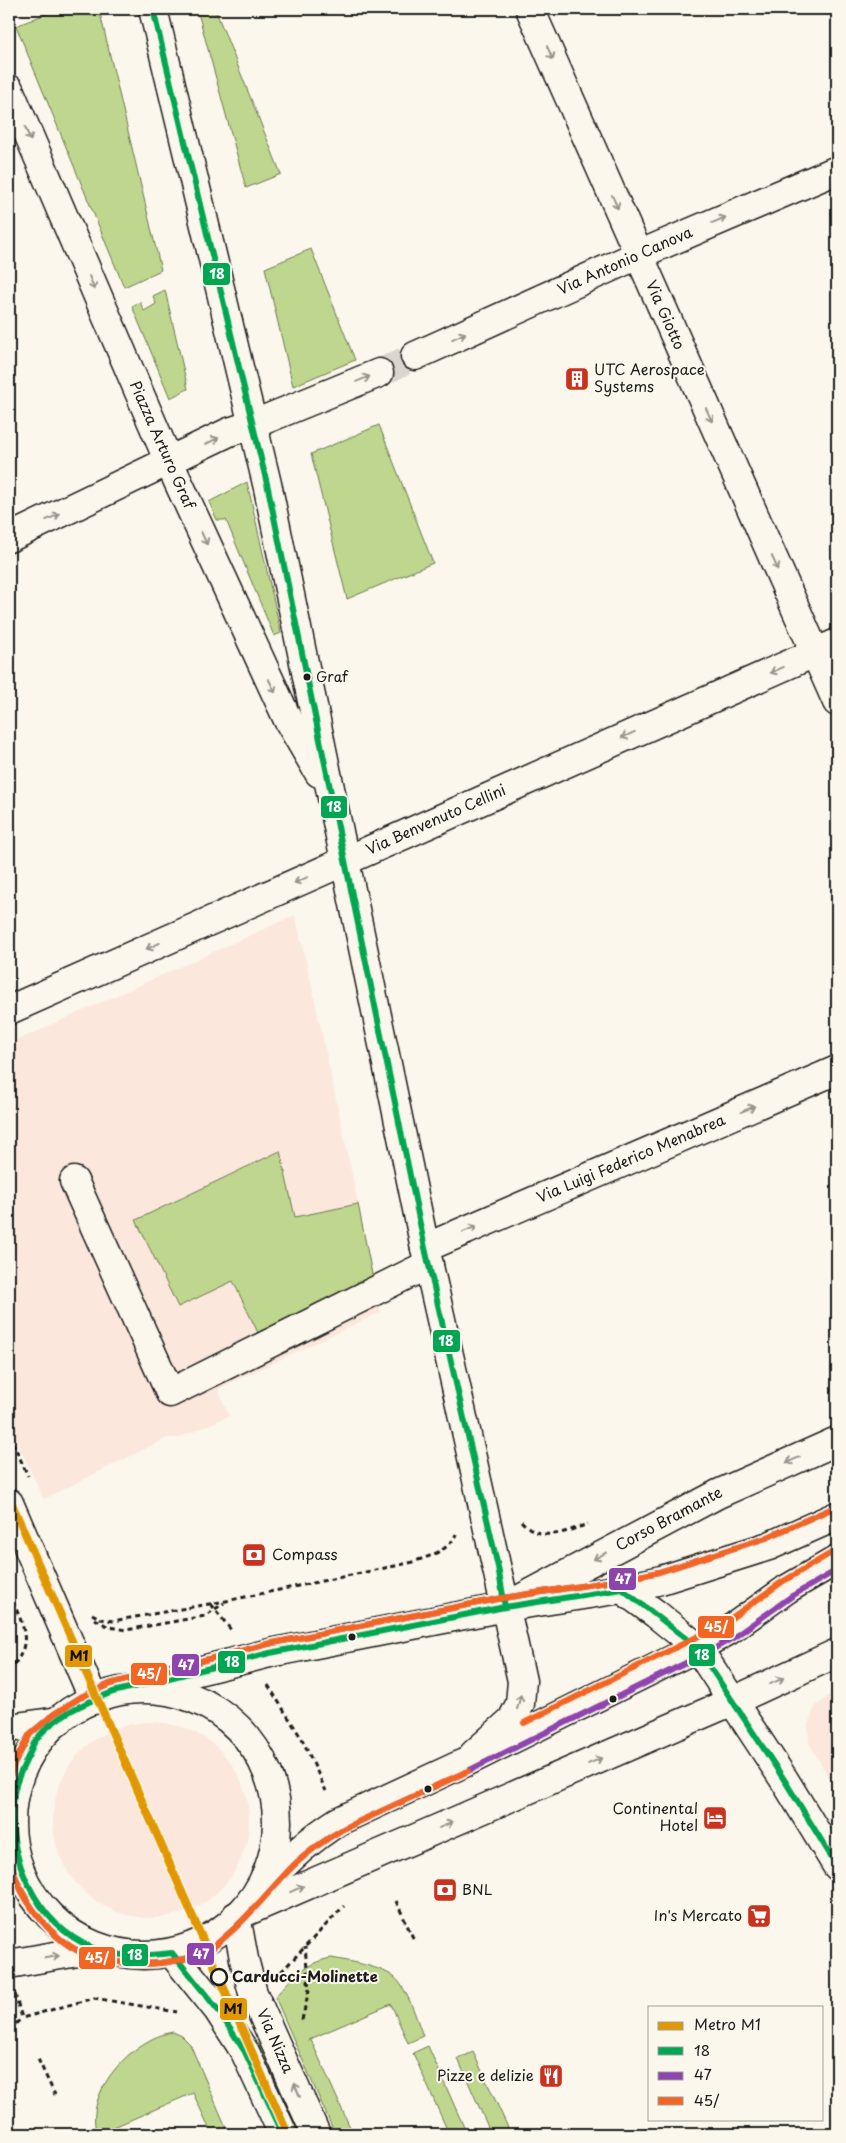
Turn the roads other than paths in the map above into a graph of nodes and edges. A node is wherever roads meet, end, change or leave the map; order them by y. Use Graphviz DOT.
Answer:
graph roads {
  1 [pos="153,9"];
  2 [pos="530,9"];
  3 [pos="9,89"];
  4 [pos="837,170"];
  5 [pos="638,255"];
  6 [pos="415,356"];
  7 [pos="379,372"];
  8 [pos="254,424"];
  9 [pos="169,462"];
  10 [pos="9,538"];
  11 [pos="826,648"];
  12 [pos="837,702"];
  13 [pos="331,794"];
  14 [pos="346,859"];
  15 [pos="9,1010"];
  16 [pos="837,1070"];
  17 [pos="74,1181"];
  18 [pos="427,1256"];
  19 [pos="837,1440"];
  20 [pos="9,1504"];
  21 [pos="837,1516"];
  22 [pos="837,1560"];
  23 [pos="622,1589"];
  24 [pos="506,1607"];
  25 [pos="697,1648"];
  26 [pos="837,1653"];
  27 [pos="135,1687"];
  28 [pos="94,1700"];
  29 [pos="733,1701"];
  30 [pos="58,1721"];
  31 [pos="9,1728"];
  32 [pos="36,1740"];
  33 [pos="9,1762"];
  34 [pos="464,1763"];
  35 [pos="837,1866"];
  36 [pos="236,1916"];
  37 [pos="95,1949"];
  38 [pos="172,1953"];
  39 [pos="9,1964"];
  40 [pos="283,2134"];
  41 [pos="316,2134"];
  1 -- 8 [label="street"];
  2 -- 5 [label="street, Via Giotto, one-way"];
  3 -- 9 [label="street, Piazza Arturo Graf, one-way"];
  5 -- 4 [label="street, Via Antonio Canova, one-way"];
  6 -- 5 [label="street, Via Antonio Canova, one-way"];
  5 -- 11 [label="street, Via Giotto, one-way"];
  8 -- 7 [label="street, one-way"];
  9 -- 8 [label="street, one-way"];
  8 -- 13 [label="street"];
  10 -- 9 [label="street, one-way"];
  9 -- 13 [label="street, Piazza Arturo Graf, one-way"];
  11 -- 12 [label="street, Via Giotto"];
  11 -- 14 [label="street, Via Benvenuto Cellini, one-way"];
  13 -- 14 [label="street"];
  14 -- 15 [label="street, Via Benvenuto Cellini, one-way"];
  14 -- 18 [label="street"];
  18 -- 16 [label="street, Via Luigi Federico Menabrea, one-way"];
  17 -- 18 [label="street, Via Luigi Federico Menabrea"];
  18 -- 24 [label="street"];
  19 -- 24 [label="street, Corso Bramante, one-way"];
  20 -- 28 [label="street"];
  21 -- 23 [label="street, Corso Bramante"];
  22 -- 25 [label="street"];
  23 -- 24 [label="street, Corso Bramante"];
  23 -- 25 [label="street"];
  24 -- 27 [label="street, Corso Bramante"];
  34 -- 24 [label="street, one-way"];
  25 -- 29 [label="street"];
  25 -- 34 [label="street"];
  29 -- 26 [label="street, one-way"];
  27 -- 28 [label="street, Corso Bramante"];
  27 -- 36 [label="street"];
  28 -- 30 [label="street, Corso Bramante"];
  29 -- 35 [label="street"];
  36 -- 29 [label="street, one-way"];
  30 -- 31 [label="street"];
  30 -- 32 [label="street"];
  32 -- 33 [label="street"];
  32 -- 37 [label="street"];
  34 -- 36 [label="street"];
  36 -- 38 [label="street"];
  41 -- 36 [label="street, Via Nizza, one-way"];
  37 -- 38 [label="street"];
  39 -- 37 [label="street, one-way"];
  38 -- 40 [label="street"];
}
